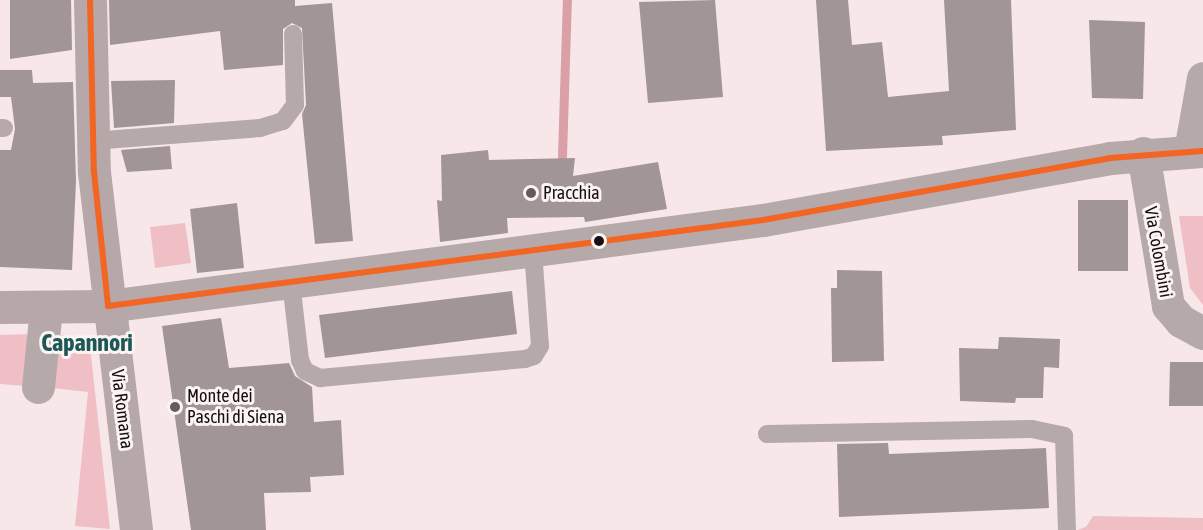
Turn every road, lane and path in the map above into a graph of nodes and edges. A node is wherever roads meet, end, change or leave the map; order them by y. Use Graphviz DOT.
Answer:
graph roads {
  1 [pos="90,0"];
  2 [pos="293,34"];
  3 [pos="1203,78"];
  4 [pos="92,141"];
  5 [pos="1196,151"];
  6 [pos="1143,153"];
  7 [pos="533,251"];
  8 [pos="291,282"];
  9 [pos="108,306"];
  10 [pos="0,308"];
  11 [pos="46,308"];
  12 [pos="1203,333"];
  13 [pos="38,387"];
  14 [pos="767,434"];
  15 [pos="136,530"];
  16 [pos="1067,530"];
  1 -- 4 [label="street, Via Romana"];
  2 -- 4 [label="lane"];
  3 -- 5 [label="street"];
  4 -- 9 [label="street, Via Romana"];
  5 -- 6 [label="street"];
  6 -- 7 [label="street"];
  6 -- 12 [label="street, Via Colombini"];
  7 -- 8 [label="street"];
  7 -- 8 [label="lane"];
  8 -- 9 [label="street"];
  9 -- 11 [label="street"];
  9 -- 15 [label="street, Via Romana"];
  10 -- 11 [label="street"];
  11 -- 13 [label="street"];
  14 -- 16 [label="lane"];
}
